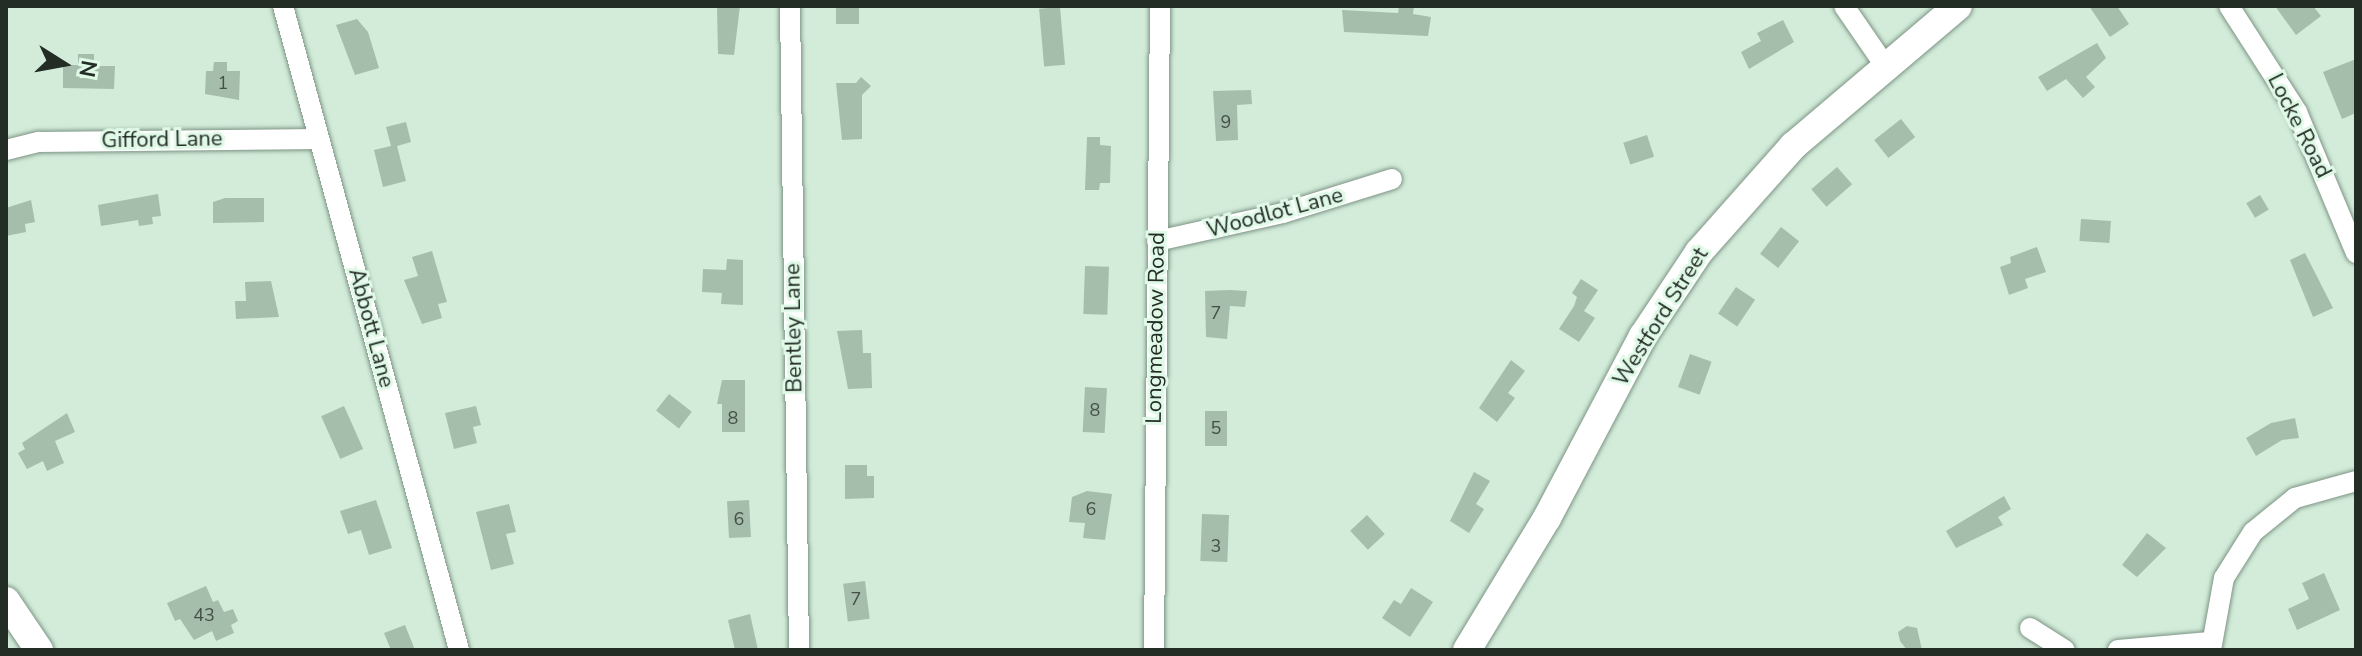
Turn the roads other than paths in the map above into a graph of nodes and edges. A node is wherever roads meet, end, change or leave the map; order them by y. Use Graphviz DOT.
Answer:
graph roads {
  1 [pos="283,6"];
  2 [pos="790,6"];
  3 [pos="1160,6"];
  4 [pos="1844,6"];
  5 [pos="1958,6"];
  6 [pos="2229,6"];
  7 [pos="1888,70"];
  8 [pos="319,139"];
  9 [pos="6,150"];
  10 [pos="1392,179"];
  11 [pos="2352,231"];
  12 [pos="1157,241"];
  13 [pos="2356,253"];
  14 [pos="2356,481"];
  15 [pos="6,601"];
  16 [pos="2030,628"];
  17 [pos="2210,646"];
  18 [pos="39,650"];
  19 [pos="459,650"];
  20 [pos="799,650"];
  21 [pos="1154,650"];
  22 [pos="1467,650"];
  23 [pos="2065,650"];
  24 [pos="2118,650"];
  1 -- 8 [label="street, Abbott Lane"];
  2 -- 20 [label="street, Bentley Lane"];
  3 -- 12 [label="street, Longmeadow Road"];
  4 -- 7 [label="street"];
  5 -- 7 [label="main road, Westford Street"];
  6 -- 11 [label="street, Locke Road"];
  7 -- 22 [label="main road, Westford Street"];
  8 -- 9 [label="street, Gifford Lane"];
  8 -- 19 [label="street, Abbott Lane"];
  10 -- 12 [label="street, Woodlot Lane"];
  11 -- 13 [label="street, Locke Road"];
  12 -- 21 [label="street, Longmeadow Road"];
  14 -- 17 [label="street"];
  15 -- 18 [label="main road"];
  16 -- 23 [label="street"];
  17 -- 24 [label="street"];
}
